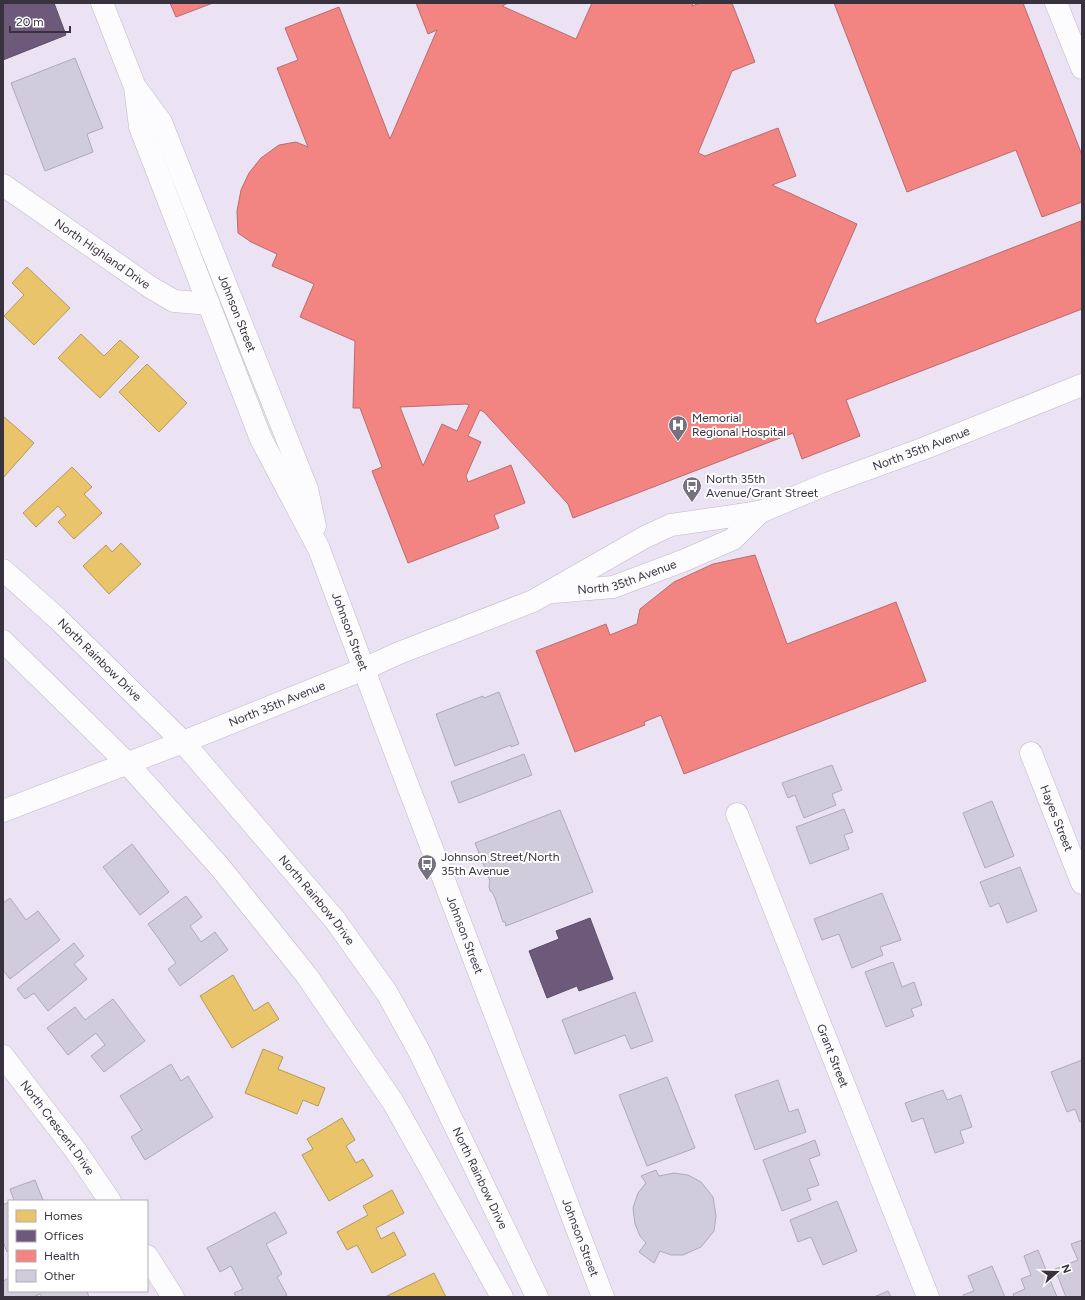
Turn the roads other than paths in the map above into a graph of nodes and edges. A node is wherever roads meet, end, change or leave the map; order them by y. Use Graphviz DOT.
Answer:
graph roads {
  1 [pos="102,3"];
  2 [pos="1056,3"];
  3 [pos="1082,68"];
  4 [pos="135,87"];
  5 [pos="3,185"];
  6 [pos="209,304"];
  7 [pos="1082,386"];
  8 [pos="760,512"];
  9 [pos="319,549"];
  10 [pos="3,570"];
  11 [pos="549,592"];
  12 [pos="3,641"];
  13 [pos="364,669"];
  14 [pos="183,742"];
  15 [pos="1031,753"];
  16 [pos="127,763"];
  17 [pos="3,811"];
  18 [pos="737,814"];
  19 [pos="1082,883"];
  20 [pos="3,1056"];
  21 [pos="109,1200"];
  22 [pos="148,1258"];
  23 [pos="173,1297"];
  24 [pos="502,1297"];
  25 [pos="537,1297"];
  26 [pos="604,1297"];
  27 [pos="928,1297"];
  1 -- 4 [label="street, Johnson Street"];
  2 -- 3 [label="street"];
  4 -- 6 [label="street, Johnson Street"];
  4 -- 9 [label="street, Johnson Street"];
  5 -- 6 [label="street, North Highland Drive"];
  6 -- 9 [label="street, Johnson Street"];
  7 -- 8 [label="street, North 35th Avenue"];
  8 -- 11 [label="street, North 35th Avenue"];
  8 -- 11 [label="street, North 35th Avenue"];
  9 -- 13 [label="street, Johnson Street"];
  10 -- 14 [label="street, North Rainbow Drive"];
  11 -- 13 [label="street, North 35th Avenue"];
  12 -- 16 [label="street"];
  13 -- 14 [label="street, North 35th Avenue"];
  13 -- 26 [label="street, Johnson Street"];
  14 -- 16 [label="street, North 35th Avenue"];
  14 -- 25 [label="street, North Rainbow Drive"];
  15 -- 19 [label="street, Hayes Street"];
  16 -- 17 [label="street, North 35th Avenue"];
  16 -- 24 [label="street"];
  18 -- 27 [label="street, Grant Street"];
  20 -- 21 [label="street, North Crescent Drive"];
  22 -- 23 [label="street"];
}
